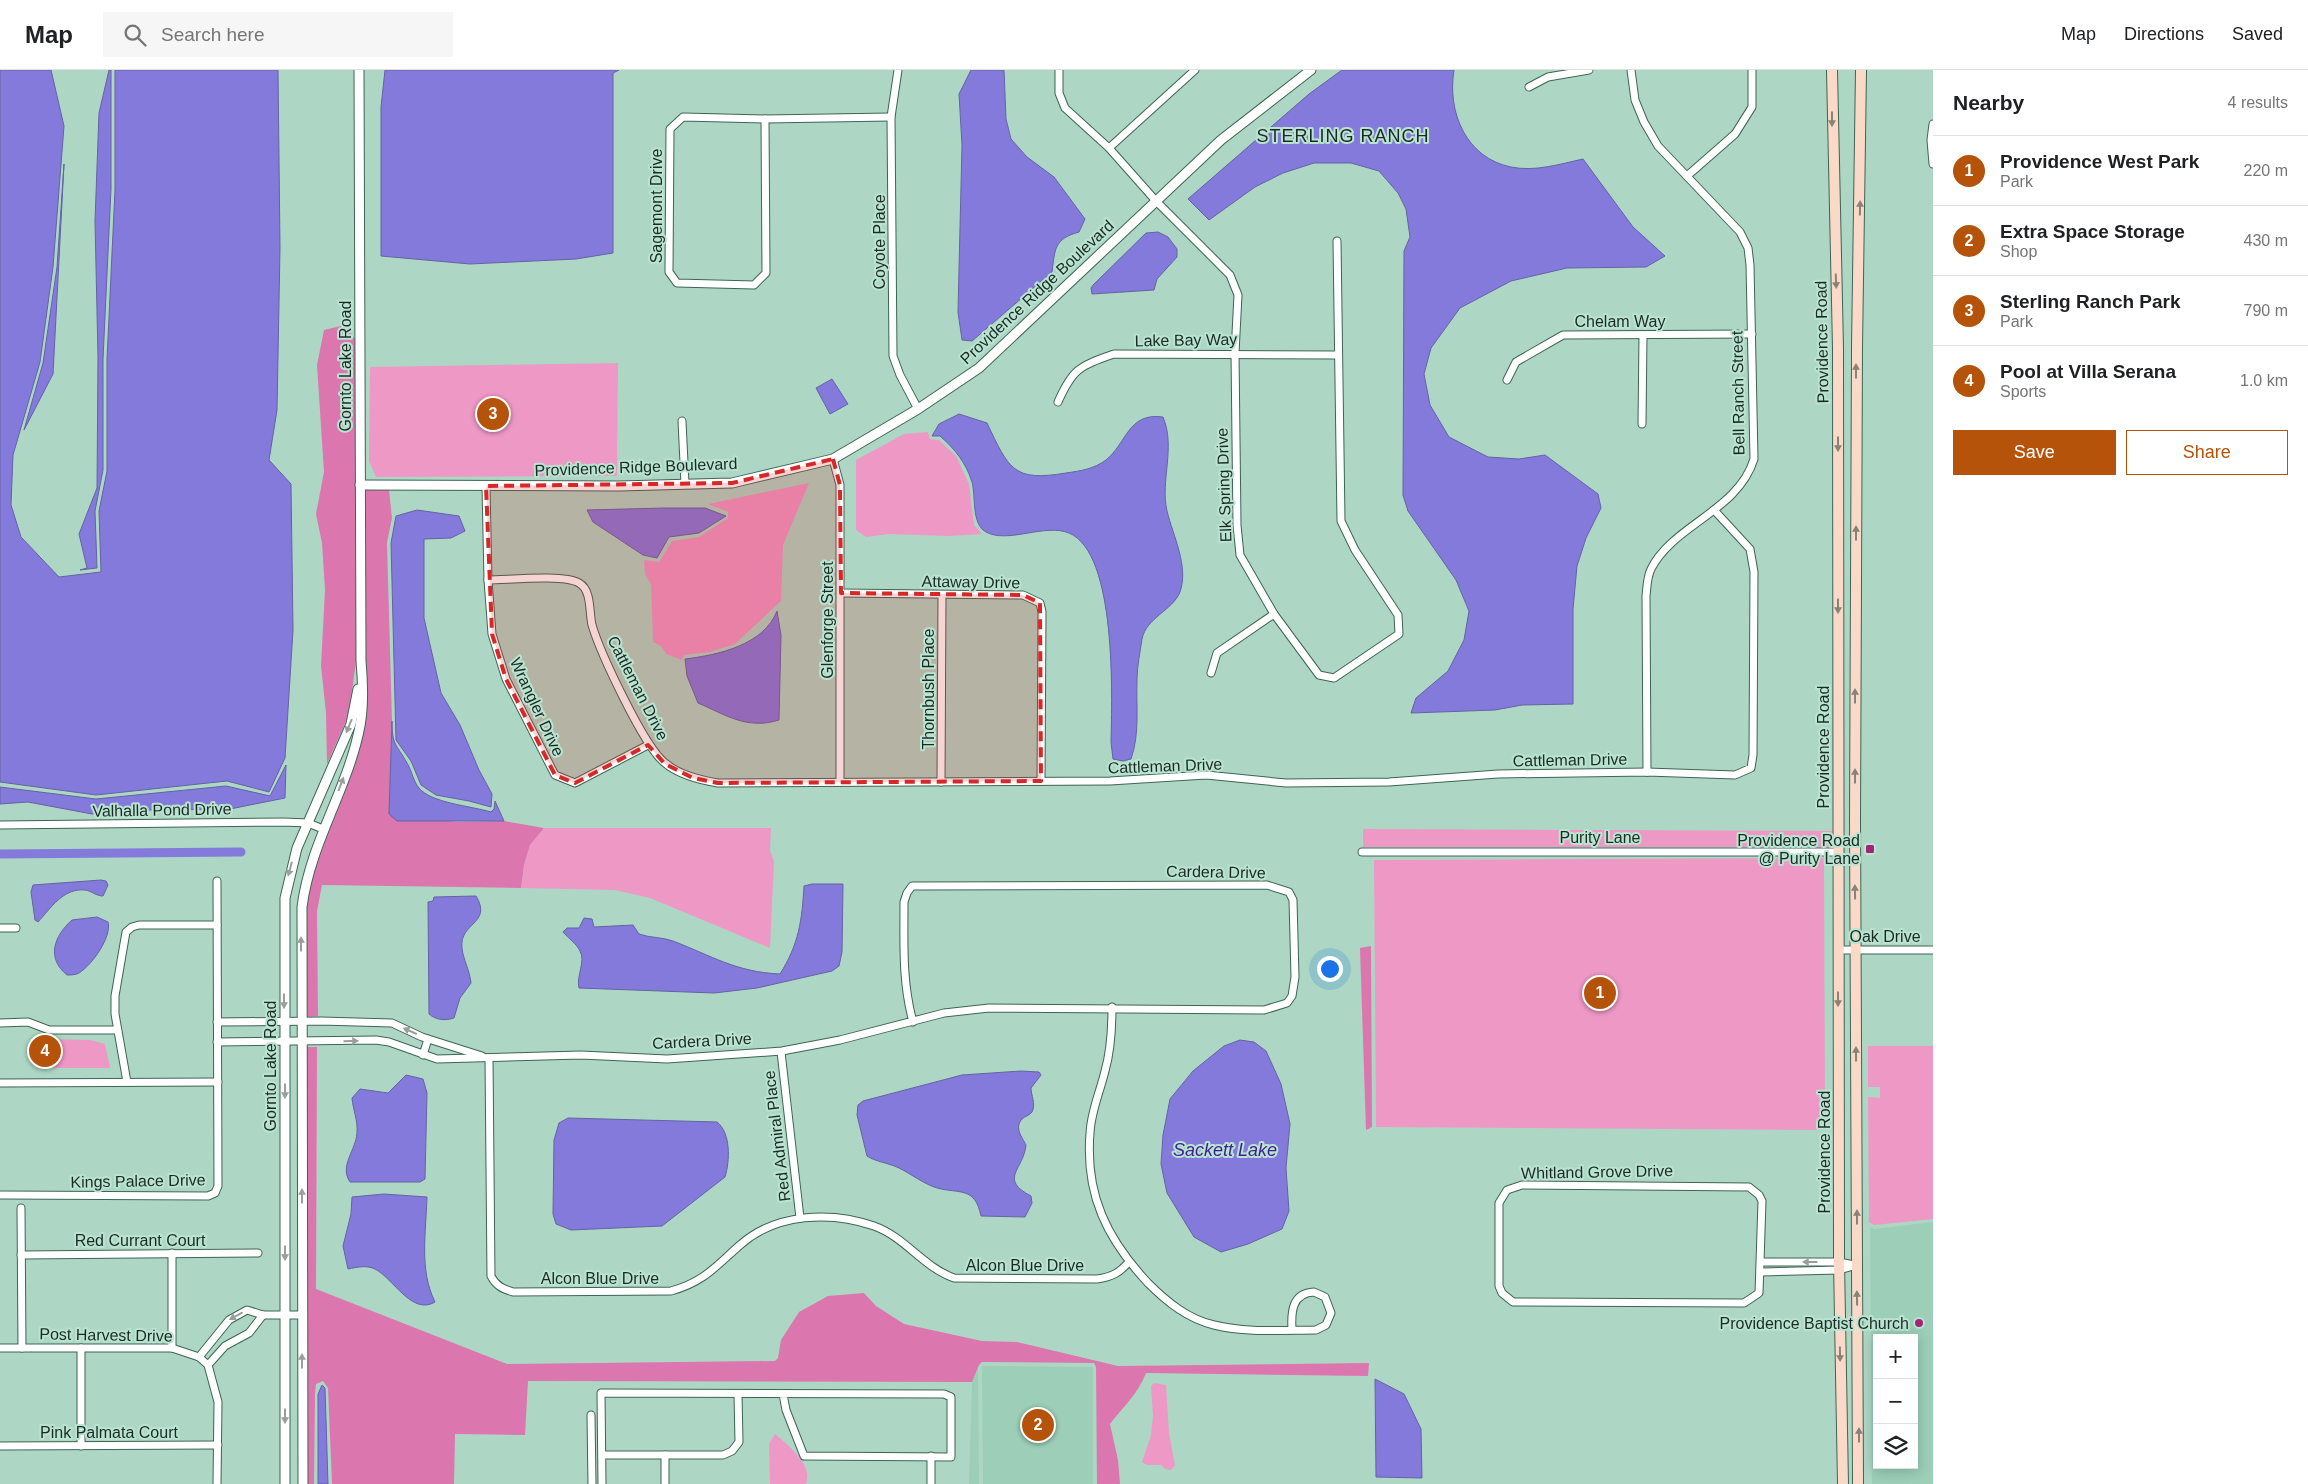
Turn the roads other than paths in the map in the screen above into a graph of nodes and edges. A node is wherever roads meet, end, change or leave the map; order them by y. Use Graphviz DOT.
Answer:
graph roads {
  1 [pos="360,70"];
  2 [pos="898,70"];
  3 [pos="1059,70"];
  4 [pos="1195,70"];
  5 [pos="1311,70"];
  6 [pos="1588,70"];
  7 [pos="1631,70"];
  8 [pos="1752,70"];
  9 [pos="1832,70"];
  10 [pos="1861,70"];
  11 [pos="1529,87"];
  12 [pos="892,117"];
  13 [pos="765,120"];
  14 [pos="1933,124"];
  15 [pos="1109,148"];
  16 [pos="1933,164"];
  17 [pos="1687,176"];
  18 [pos="1156,201"];
  19 [pos="1337,241"];
  20 [pos="1752,334"];
  21 [pos="1643,335"];
  22 [pos="1838,348"];
  23 [pos="1857,348"];
  24 [pos="1235,353"];
  25 [pos="1337,355"];
  26 [pos="1507,380"];
  27 [pos="1058,402"];
  28 [pos="918,409"];
  29 [pos="682,420"];
  30 [pos="1642,424"];
  31 [pos="833,459"];
  32 [pos="685,484"];
  33 [pos="360,485"];
  34 [pos="486,486"];
  35 [pos="1714,510"];
  36 [pos="488,580"];
  37 [pos="841,593"];
  38 [pos="942,596"];
  39 [pos="1274,614"];
  40 [pos="361,661"];
  41 [pos="1211,673"];
  42 [pos="648,745"];
  43 [pos="1647,772"];
  44 [pos="840,782"];
  45 [pos="941,782"];
  46 [pos="1041,782"];
  47 [pos="308,823"];
  48 [pos="0,825"];
  49 [pos="323,829"];
  50 [pos="1362,852"];
  51 [pos="1838,852"];
  52 [pos="217,881"];
  53 [pos="217,925"];
  54 [pos="0,928"];
  55 [pos="16,928"];
  56 [pos="1838,950"];
  57 [pos="1856,950"];
  58 [pos="1933,950"];
  59 [pos="1112,1007"];
  60 [pos="217,1022"];
  61 [pos="285,1022"];
  62 [pos="302,1022"];
  63 [pos="914,1022"];
  64 [pos="0,1023"];
  65 [pos="116,1030"];
  66 [pos="428,1039"];
  67 [pos="218,1042"];
  68 [pos="285,1042"];
  69 [pos="302,1042"];
  70 [pos="781,1052"];
  71 [pos="423,1056"];
  72 [pos="489,1058"];
  73 [pos="127,1082"];
  74 [pos="218,1082"];
  75 [pos="0,1083"];
  76 [pos="0,1195"];
  77 [pos="21,1208"];
  78 [pos="800,1218"];
  79 [pos="172,1253"];
  80 [pos="258,1253"];
  81 [pos="21,1255"];
  82 [pos="1129,1262"];
  83 [pos="1762,1262"];
  84 [pos="1857,1265"];
  85 [pos="1839,1266"];
  86 [pos="1762,1272"];
  87 [pos="263,1315"];
  88 [pos="284,1315"];
  89 [pos="302,1315"];
  90 [pos="1292,1329"];
  91 [pos="0,1348"];
  92 [pos="22,1348"];
  93 [pos="81,1348"];
  94 [pos="172,1348"];
  95 [pos="199,1357"];
  96 [pos="208,1365"];
  97 [pos="738,1394"];
  98 [pos="783,1394"];
  99 [pos="591,1415"];
  100 [pos="218,1444"];
  101 [pos="0,1446"];
  102 [pos="81,1446"];
  103 [pos="602,1455"];
  104 [pos="666,1455"];
  105 [pos="931,1456"];
  106 [pos="217,1484"];
  107 [pos="285,1484"];
  108 [pos="303,1484"];
  109 [pos="592,1484"];
  110 [pos="602,1484"];
  111 [pos="665,1484"];
  112 [pos="931,1484"];
  113 [pos="1843,1484"];
  114 [pos="1858,1484"];
  1 -- 33 [label="street, Gornto Lake Road"];
  2 -- 12 [label="street, Coyote Place"];
  3 -- 15 [label="street, Elk Spring Drive"];
  4 -- 15 [label="street"];
  5 -- 18 [label="street, Providence Ridge Boulevard"];
  6 -- 11 [label="street"];
  7 -- 17 [label="street, Bell Ranch Street"];
  8 -- 17 [label="street"];
  9 -- 22 [label="main road, Providence Road, one-way"];
  23 -- 10 [label="main road, Providence Road, one-way"];
  12 -- 13 [label="street, Sagemont Drive"];
  12 -- 28 [label="street, Coyote Place"];
  13 -- 13 [label="street, Sagemont Drive"];
  14 -- 16 [label="street"];
  15 -- 18 [label="street, Elk Spring Drive"];
  17 -- 20 [label="street, Bell Ranch Street"];
  18 -- 24 [label="street, Elk Spring Drive"];
  18 -- 28 [label="street, Providence Ridge Boulevard"];
  19 -- 25 [label="street, Elk Spring Drive"];
  20 -- 21 [label="street, Chelam Way"];
  20 -- 35 [label="street, Bell Ranch Street"];
  21 -- 26 [label="street, Chelam Way"];
  21 -- 30 [label="street"];
  22 -- 23 [label="main road"];
  22 -- 51 [label="main road, Providence Road, one-way"];
  57 -- 23 [label="main road, Providence Road, one-way"];
  24 -- 25 [label="street, Lake Bay Way"];
  24 -- 27 [label="street, Lake Bay Way"];
  24 -- 39 [label="street, Elk Spring Drive"];
  25 -- 39 [label="street, Elk Spring Drive"];
  28 -- 31 [label="street, Providence Ridge Boulevard"];
  29 -- 32 [label="street"];
  31 -- 32 [label="street, Providence Ridge Boulevard"];
  31 -- 37 [label="street, Glenforge Street"];
  32 -- 34 [label="street, Providence Ridge Boulevard"];
  33 -- 34 [label="street, Providence Ridge Boulevard"];
  33 -- 40 [label="street, Gornto Lake Road"];
  34 -- 36 [label="street, Wrangler Drive"];
  35 -- 43 [label="street, Bell Ranch Street"];
  35 -- 43 [label="street, Cattleman Drive"];
  36 -- 42 [label="street, Cattleman Drive"];
  36 -- 42 [label="street, Wrangler Drive"];
  37 -- 38 [label="street, Attaway Drive"];
  37 -- 44 [label="street, Glenforge Street"];
  38 -- 45 [label="street, Thornbush Place"];
  38 -- 46 [label="street, Attaway Drive"];
  39 -- 41 [label="street"];
  40 -- 47 [label="street, Gornto Lake Road, one-way"];
  49 -- 40 [label="street, Gornto Lake Road, one-way"];
  42 -- 44 [label="street, Cattleman Drive"];
  43 -- 46 [label="street, Cattleman Drive"];
  44 -- 45 [label="street, Cattleman Drive"];
  45 -- 46 [label="street, Cattleman Drive"];
  47 -- 48 [label="street, Valhalla Pond Drive"];
  47 -- 49 [label="street, Valhalla Pond Drive"];
  47 -- 61 [label="street, Gornto Lake Road, one-way"];
  62 -- 49 [label="street, Gornto Lake Road, one-way"];
  50 -- 51 [label="street, Purity Lane"];
  51 -- 56 [label="main road, Providence Road"];
  52 -- 53 [label="street, Kings Palace Drive"];
  53 -- 60 [label="street, Kings Palace Drive"];
  53 -- 65 [label="street"];
  54 -- 55 [label="street"];
  56 -- 57 [label="street, Oak Drive"];
  56 -- 85 [label="main road, Providence Road, one-way"];
  57 -- 58 [label="street, Oak Drive"];
  84 -- 57 [label="main road, Providence Road, one-way"];
  59 -- 63 [label="street, Cardera Drive"];
  59 -- 63 [label="street, Cardera Drive"];
  59 -- 82 [label="street"];
  60 -- 61 [label="street"];
  60 -- 67 [label="street, Kings Palace Drive"];
  61 -- 62 [label="street"];
  61 -- 68 [label="street, Gornto Lake Road"];
  66 -- 62 [label="street, Cardera Drive, one-way"];
  62 -- 69 [label="street, Gornto Lake Road"];
  63 -- 70 [label="street, Cardera Drive"];
  64 -- 65 [label="street"];
  65 -- 73 [label="street"];
  66 -- 71 [label="street"];
  66 -- 72 [label="street, Cardera Drive"];
  67 -- 68 [label="street"];
  67 -- 74 [label="street, Kings Palace Drive"];
  68 -- 69 [label="street"];
  68 -- 88 [label="street, Gornto Lake Road, one-way"];
  69 -- 71 [label="street, Cardera Drive, one-way"];
  89 -- 69 [label="street, Gornto Lake Road, one-way"];
  70 -- 72 [label="street, Cardera Drive"];
  70 -- 78 [label="street, Red Admiral Place"];
  71 -- 72 [label="street, Cardera Drive"];
  72 -- 78 [label="street, Alcon Blue Drive"];
  73 -- 74 [label="street"];
  73 -- 75 [label="street"];
  74 -- 76 [label="street, Kings Palace Drive"];
  77 -- 81 [label="street"];
  78 -- 82 [label="street, Alcon Blue Drive"];
  79 -- 80 [label="street, Red Currant Court"];
  79 -- 81 [label="street, Red Currant Court"];
  79 -- 94 [label="street"];
  81 -- 92 [label="street"];
  82 -- 90 [label="street"];
  85 -- 83 [label="street, one-way"];
  83 -- 86 [label="street, Whitland Grove Drive"];
  83 -- 86 [label="street, Whitland Grove Drive"];
  84 -- 85 [label="street"];
  114 -- 84 [label="main road, Providence Road, one-way"];
  85 -- 86 [label="street"];
  85 -- 113 [label="main road, Providence Road, one-way"];
  87 -- 88 [label="street"];
  87 -- 95 [label="street, one-way"];
  87 -- 96 [label="street"];
  88 -- 89 [label="street"];
  88 -- 107 [label="street, Gornto Lake Road, one-way"];
  108 -- 89 [label="street, Gornto Lake Road, one-way"];
  90 -- 90 [label="street"];
  91 -- 92 [label="street, Post Harvest Drive"];
  92 -- 93 [label="street, Post Harvest Drive"];
  93 -- 94 [label="street, Post Harvest Drive"];
  93 -- 102 [label="street"];
  94 -- 95 [label="street, Post Harvest Drive"];
  95 -- 96 [label="street, Post Harvest Drive"];
  96 -- 100 [label="street"];
  97 -- 98 [label="street"];
  97 -- 103 [label="street"];
  97 -- 104 [label="street"];
  98 -- 105 [label="street"];
  98 -- 105 [label="street"];
  99 -- 109 [label="street"];
  100 -- 102 [label="street, Pink Palmata Court"];
  100 -- 106 [label="street"];
  101 -- 102 [label="street, Pink Palmata Court"];
  103 -- 104 [label="street"];
  103 -- 110 [label="street"];
  104 -- 111 [label="street"];
  105 -- 112 [label="street"];
}
